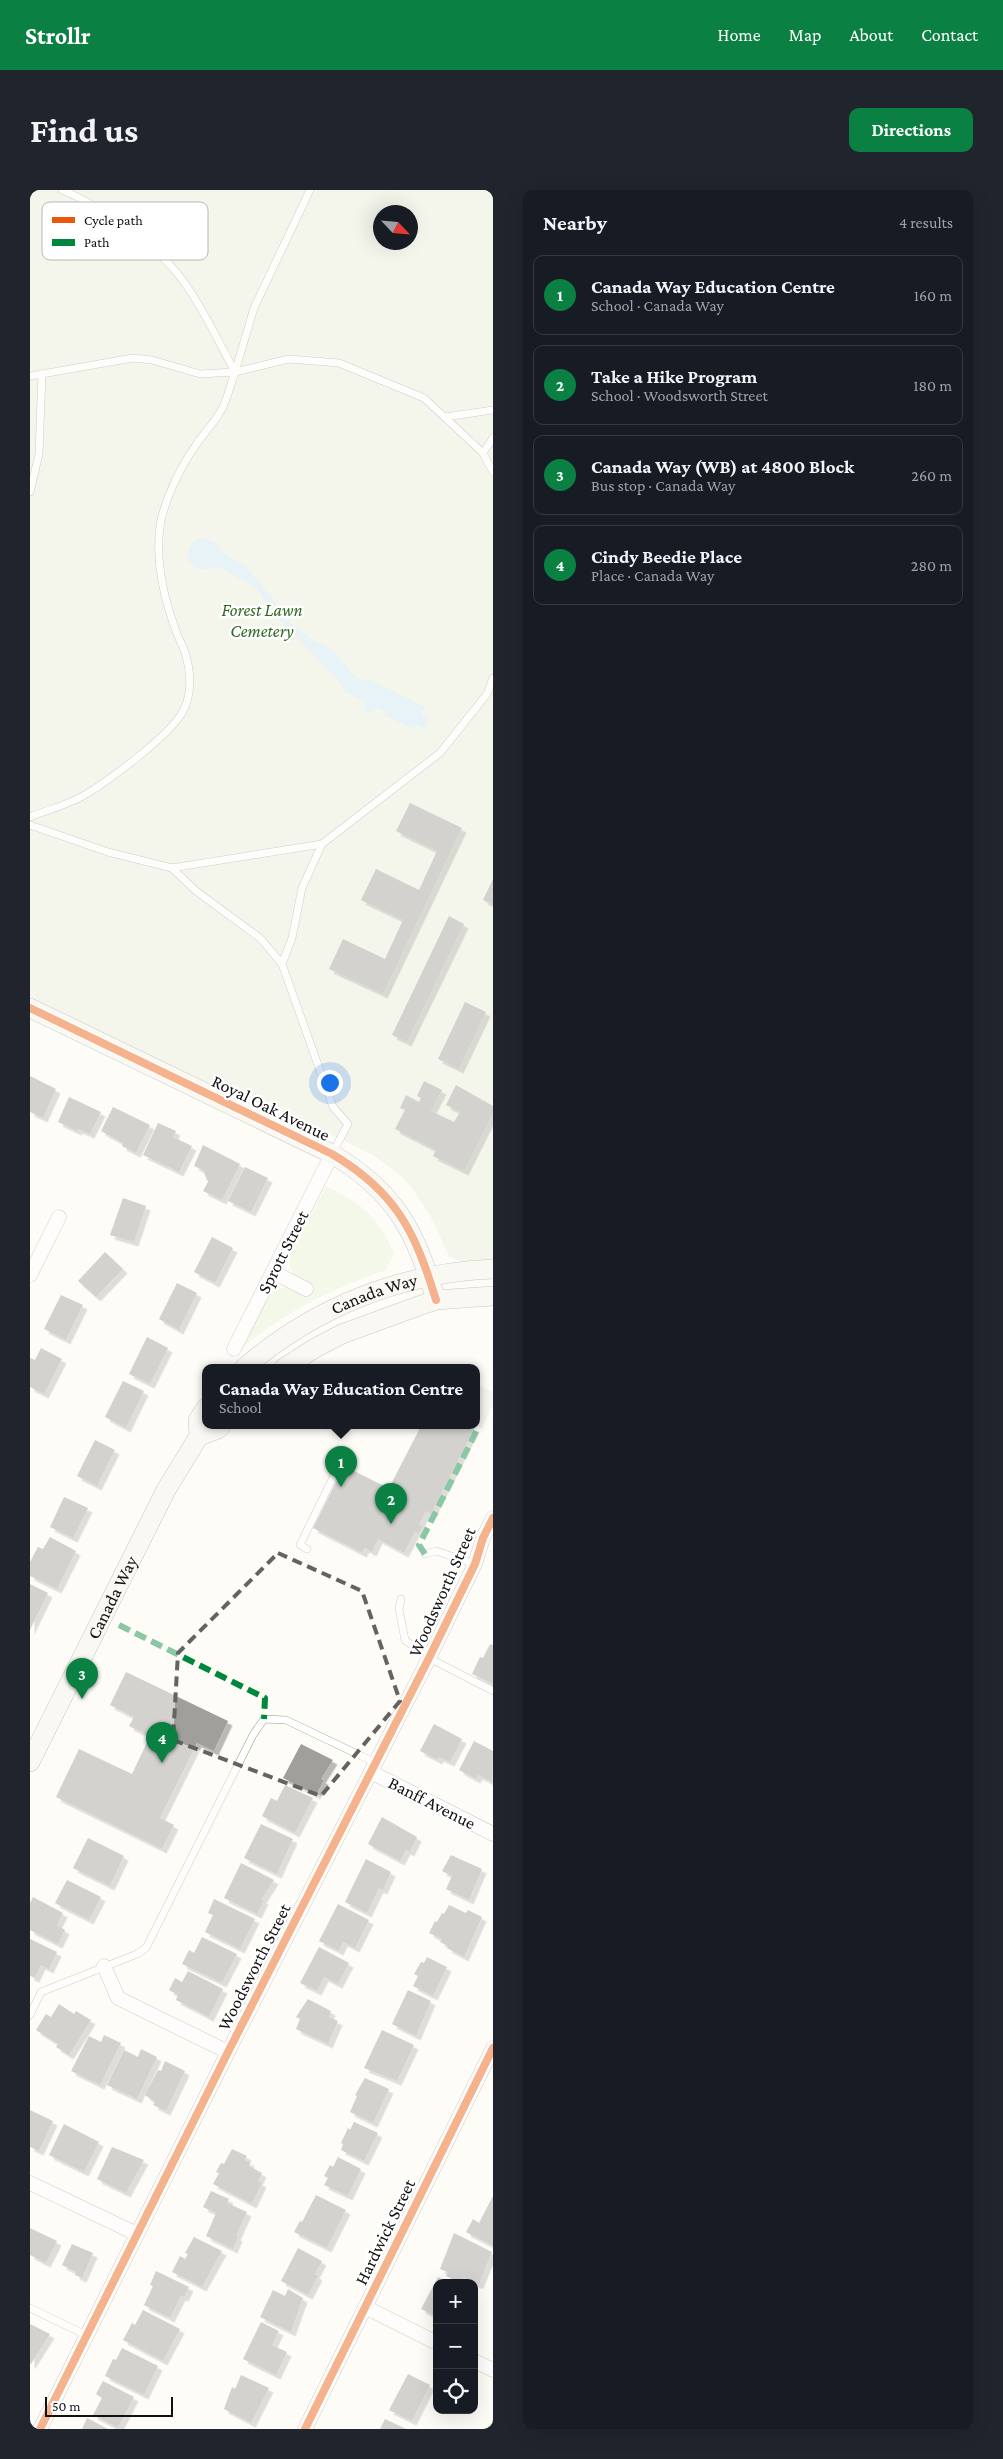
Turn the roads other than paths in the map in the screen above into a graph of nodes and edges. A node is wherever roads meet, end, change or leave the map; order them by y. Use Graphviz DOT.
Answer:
graph roads {
  1 [pos="62,190"];
  2 [pos="310,190"];
  3 [pos="87,202"];
  4 [pos="164,260"];
  5 [pos="235,372"];
  6 [pos="42,374"];
  7 [pos="30,376"];
  8 [pos="493,410"];
  9 [pos="445,417"];
  10 [pos="493,438"];
  11 [pos="484,453"];
  12 [pos="493,472"];
  13 [pos="30,492"];
  14 [pos="493,678"];
  15 [pos="490,696"];
  16 [pos="30,817"];
  17 [pos="30,825"];
  18 [pos="322,844"];
  19 [pos="172,868"];
  20 [pos="282,964"];
  21 [pos="30,1008"];
  22 [pos="332,1154"];
  23 [pos="59,1217"];
  24 [pos="493,1269"];
  25 [pos="273,1272"];
  26 [pos="30,1275"];
  27 [pos="428,1275"];
  28 [pos="306,1289"];
  29 [pos="493,1296"];
  30 [pos="436,1300"];
  31 [pos="234,1349"];
  32 [pos="249,1364"];
  33 [pos="291,1364"];
  34 [pos="202,1414"];
  35 [pos="219,1429"];
  36 [pos="199,1436"];
  37 [pos="341,1461"];
  38 [pos="493,1518"];
  39 [pos="307,1549"];
  40 [pos="425,1554"];
  41 [pos="475,1564"];
  42 [pos="401,1599"];
  43 [pos="429,1658"];
  44 [pos="493,1691"];
  45 [pos="30,1762"];
  46 [pos="373,1768"];
  47 [pos="493,1834"];
  48 [pos="104,1966"];
  49 [pos="30,2015"];
  50 [pos="493,2048"];
  51 [pos="228,2052"];
  52 [pos="30,2183"];
  53 [pos="137,2234"];
  54 [pos="365,2307"];
  55 [pos="30,2308"];
  56 [pos="86,2335"];
  57 [pos="433,2341"];
  58 [pos="478,2363"];
  59 [pos="493,2370"];
  60 [pos="40,2429"];
  61 [pos="304,2429"];
  1 -- 3 [label="lane"];
  2 -- 5 [label="lane"];
  4 -- 5 [label="lane"];
  5 -- 6 [label="lane"];
  5 -- 9 [label="lane"];
  5 -- 16 [label="lane"];
  6 -- 7 [label="lane"];
  6 -- 13 [label="lane"];
  8 -- 9 [label="lane"];
  9 -- 11 [label="lane"];
  10 -- 11 [label="lane"];
  11 -- 12 [label="lane"];
  14 -- 15 [label="lane"];
  15 -- 18 [label="lane"];
  17 -- 19 [label="lane"];
  18 -- 19 [label="lane"];
  18 -- 20 [label="lane"];
  19 -- 20 [label="lane"];
  20 -- 22 [label="lane"];
  21 -- 22 [label="main road, Royal Oak Avenue"];
  22 -- 25 [label="street, Sprott Street"];
  22 -- 27 [label="main road, Royal Oak Avenue"];
  23 -- 26 [label="street"];
  24 -- 27 [label="main road, Canada Way"];
  25 -- 28 [label="street"];
  25 -- 31 [label="street, Sprott Street"];
  27 -- 30 [label="main road, Royal Oak Avenue"];
  27 -- 32 [label="main road, Canada Way"];
  29 -- 30 [label="main road, Canada Way"];
  30 -- 33 [label="main road, Canada Way"];
  34 -- 36 [label="main road, Canada Way"];
  35 -- 36 [label="main road"];
  36 -- 45 [label="main road, Canada Way"];
  37 -- 39 [label="lane"];
  38 -- 41 [label="street, Woodsworth Street"];
  40 -- 41 [label="lane"];
  41 -- 43 [label="street, Woodsworth Street"];
  42 -- 43 [label="lane"];
  43 -- 44 [label="lane"];
  43 -- 46 [label="street, Woodsworth Street"];
  46 -- 47 [label="street, Banff Avenue"];
  46 -- 48 [label="lane"];
  46 -- 51 [label="street, Woodsworth Street"];
  48 -- 49 [label="lane"];
  48 -- 51 [label="street, Woodsworth Street"];
  50 -- 54 [label="street, Hardwick Street"];
  51 -- 53 [label="street, Woodsworth Street"];
  52 -- 53 [label="street"];
  53 -- 56 [label="street, Woodsworth Street"];
  54 -- 57 [label="street"];
  54 -- 61 [label="street, Hardwick Street"];
  55 -- 56 [label="lane"];
  56 -- 60 [label="street, Woodsworth Street"];
  58 -- 59 [label="street"];
}
